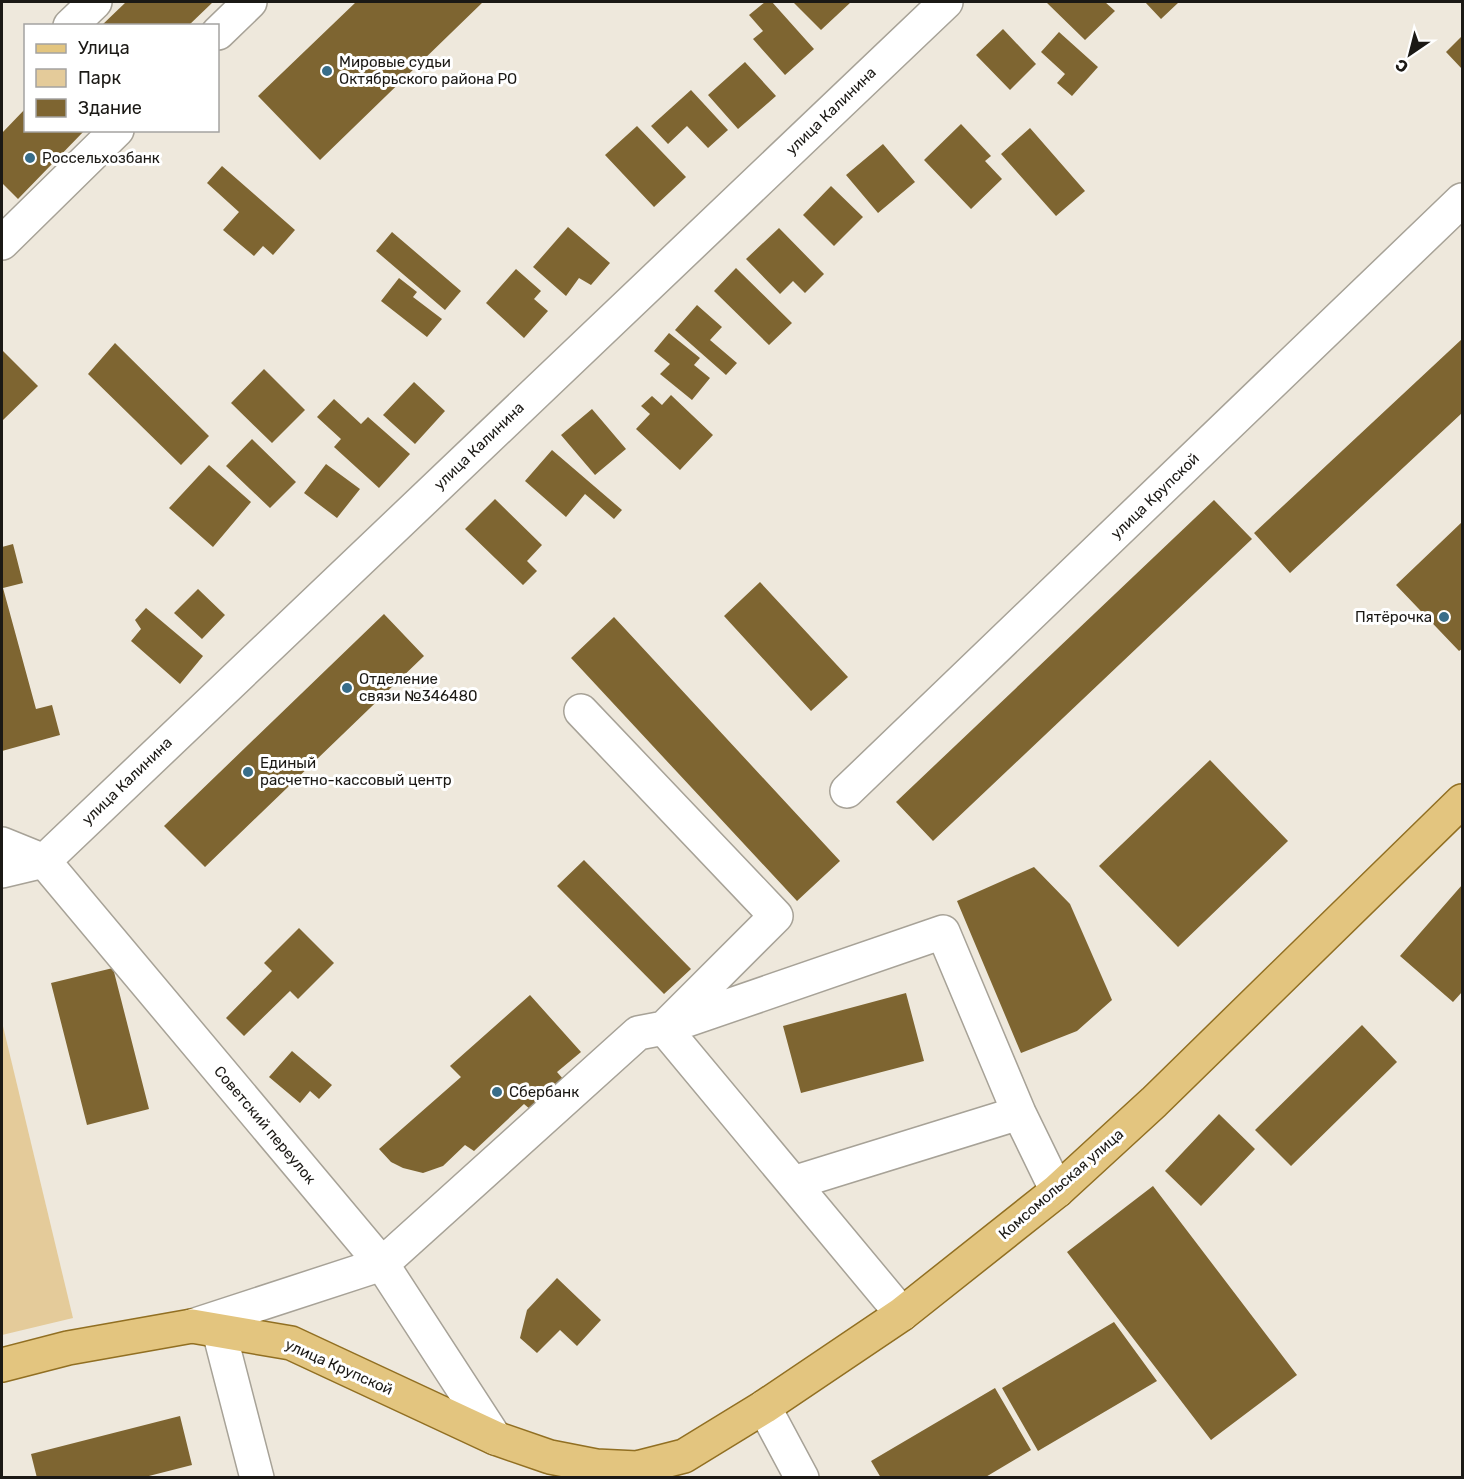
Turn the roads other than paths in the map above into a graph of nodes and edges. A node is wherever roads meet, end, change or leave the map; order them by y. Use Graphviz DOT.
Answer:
graph roads {
  1 [pos="95,2"];
  2 [pos="250,2"];
  3 [pos="946,2"];
  4 [pos="72,24"];
  5 [pos="219,32"];
  6 [pos="115,132"];
  7 [pos="1462,201"];
  8 [pos="2,243"];
  9 [pos="581,711"];
  10 [pos="847,791"];
  11 [pos="1462,801"];
  12 [pos="2,844"];
  13 [pos="44,861"];
  14 [pos="2,871"];
  15 [pos="664,1029"];
  16 [pos="1018,1113"];
  17 [pos="793,1183"];
  18 [pos="1057,1191"];
  19 [pos="382,1264"];
  20 [pos="902,1314"];
  21 [pos="205,1328"];
  22 [pos="2,1365"];
  23 [pos="764,1407"];
  24 [pos="495,1438"];
  25 [pos="596,1466"];
  26 [pos="257,1478"];
  27 [pos="802,1478"];
  1 -- 4 [label="street"];
  2 -- 5 [label="street"];
  3 -- 13 [label="street, улица Калинина"];
  6 -- 8 [label="street"];
  7 -- 10 [label="street, улица Крупской"];
  9 -- 15 [label="street"];
  11 -- 18 [label="main road, Комсомольская улица"];
  12 -- 13 [label="street, Советский переулок"];
  13 -- 14 [label="street"];
  13 -- 19 [label="street, Советский переулок"];
  15 -- 16 [label="street"];
  15 -- 17 [label="street"];
  15 -- 19 [label="street"];
  16 -- 17 [label="street"];
  16 -- 18 [label="street"];
  17 -- 20 [label="street"];
  18 -- 20 [label="main road, Комсомольская улица"];
  19 -- 21 [label="street"];
  19 -- 24 [label="street, Советский переулок"];
  20 -- 23 [label="main road, Комсомольская улица"];
  21 -- 22 [label="main road, улица Крупской"];
  21 -- 24 [label="main road, улица Крупской"];
  21 -- 26 [label="street"];
  23 -- 25 [label="main road, Комсомольская улица"];
  23 -- 27 [label="street"];
  24 -- 25 [label="main road, улица Крупской"];
}
